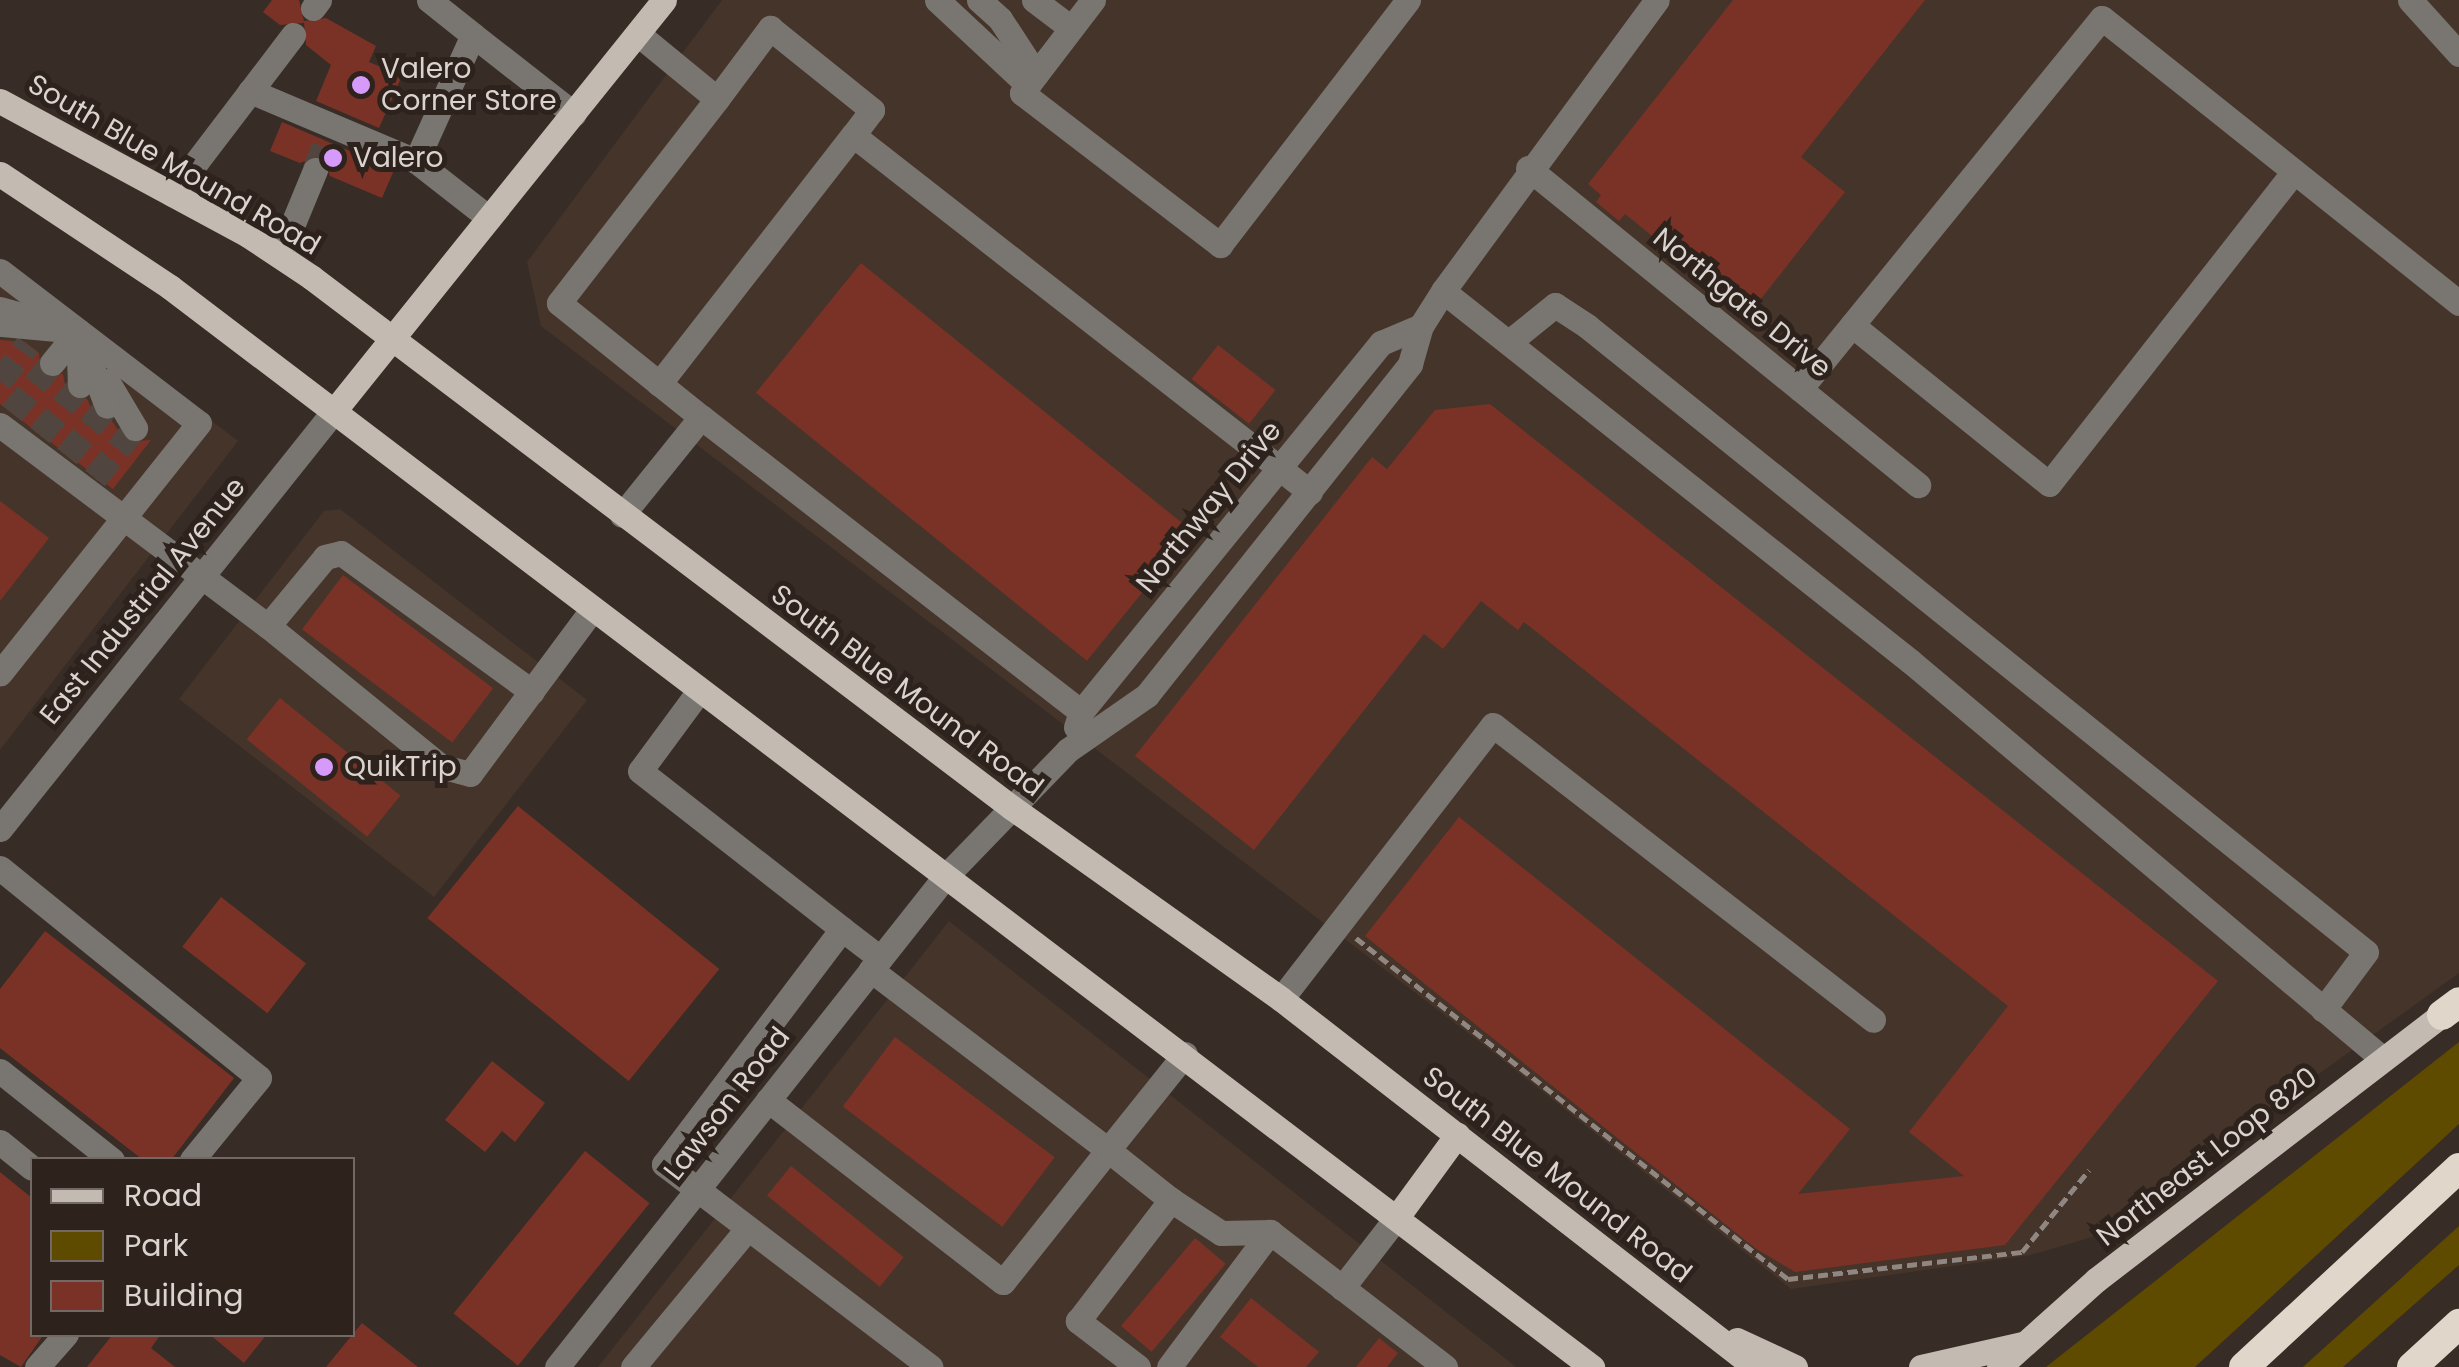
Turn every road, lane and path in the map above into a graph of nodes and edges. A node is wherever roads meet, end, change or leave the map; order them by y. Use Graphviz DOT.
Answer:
graph roads {
  1 [pos="428,0"];
  2 [pos="664,0"];
  3 [pos="937,0"];
  4 [pos="979,0"];
  5 [pos="1034,0"];
  6 [pos="1408,0"];
  7 [pos="1657,0"];
  8 [pos="2410,0"];
  9 [pos="1076,11"];
  10 [pos="638,34"];
  11 [pos="293,35"];
  12 [pos="473,36"];
  13 [pos="2459,54"];
  14 [pos="1032,79"];
  15 [pos="250,91"];
  16 [pos="717,98"];
  17 [pos="0,101"];
  18 [pos="574,114"];
  19 [pos="854,135"];
  20 [pos="416,161"];
  21 [pos="1528,168"];
  22 [pos="315,170"];
  23 [pos="2294,171"];
  24 [pos="0,174"];
  25 [pos="172,194"];
  26 [pos="489,218"];
  27 [pos="280,255"];
  28 [pos="0,272"];
  29 [pos="1443,291"];
  30 [pos="2459,303"];
  31 [pos="1,317"];
  32 [pos="1852,325"];
  33 [pos="1421,326"];
  34 [pos="78,331"];
  35 [pos="392,338"];
  36 [pos="1509,342"];
  37 [pos="28,344"];
  38 [pos="52,364"];
  39 [pos="660,384"];
  40 [pos="80,385"];
  41 [pos="1800,389"];
  42 [pos="107,406"];
  43 [pos="334,411"];
  44 [pos="701,417"];
  45 [pos="2,422"];
  46 [pos="135,428"];
  47 [pos="40,435"];
  48 [pos="67,456"];
  49 [pos="1279,470"];
  50 [pos="95,478"];
  51 [pos="1918,485"];
  52 [pos="1310,492"];
  53 [pos="622,515"];
  54 [pos="122,522"];
  55 [pos="198,579"];
  56 [pos="592,610"];
  57 [pos="268,626"];
  58 [pos="0,673"];
  59 [pos="699,691"];
  60 [pos="532,692"];
  61 [pos="1081,712"];
  62 [pos="1068,750"];
  63 [pos="0,787"];
  64 [pos="21,803"];
  65 [pos="1012,808"];
  66 [pos="0,829"];
  67 [pos="0,868"];
  68 [pos="944,878"];
  69 [pos="1336,925"];
  70 [pos="842,929"];
  71 [pos="875,964"];
  72 [pos="1282,998"];
  73 [pos="2453,1006"];
  74 [pos="2322,1010"];
  75 [pos="1873,1020"];
  76 [pos="1185,1054"];
  77 [pos="2384,1059"];
  78 [pos="0,1072"];
  79 [pos="768,1100"];
  80 [pos="1457,1135"];
  81 [pos="0,1142"];
  82 [pos="1108,1150"];
  83 [pos="108,1157"];
  84 [pos="194,1157"];
  85 [pos="30,1166"];
  86 [pos="2459,1168"];
  87 [pos="2089,1170"];
  88 [pos="698,1188"];
  89 [pos="1171,1200"];
  90 [pos="1397,1217"];
  91 [pos="748,1228"];
  92 [pos="1270,1232"];
  93 [pos="1342,1288"];
  94 [pos="1693,1319"];
  95 [pos="2459,1324"];
  96 [pos="63,1337"];
  97 [pos="2022,1344"];
  98 [pos="1418,1359"];
  99 [pos="1585,1365"];
  100 [pos="36,1367"];
  101 [pos="556,1367"];
  102 [pos="633,1367"];
  103 [pos="930,1367"];
  104 [pos="1138,1367"];
  105 [pos="1169,1367"];
  106 [pos="1445,1367"];
  107 [pos="1755,1367"];
  108 [pos="1796,1367"];
  109 [pos="1921,1367"];
  110 [pos="2001,1367"];
  111 [pos="2244,1367"];
  112 [pos="2412,1367"];
  1 -- 12 [label="street"];
  2 -- 10 [label="main road"];
  3 -- 14 [label="street"];
  4 -- 14 [label="street"];
  5 -- 9 [label="street"];
  6 -- 14 [label="street"];
  7 -- 21 [label="street, Northway Drive"];
  8 -- 13 [label="street"];
  9 -- 14 [label="street"];
  10 -- 16 [label="street"];
  10 -- 18 [label="main road"];
  11 -- 15 [label="street"];
  12 -- 18 [label="street"];
  12 -- 20 [label="street"];
  15 -- 20 [label="street"];
  15 -- 25 [label="street"];
  16 -- 19 [label="street"];
  16 -- 39 [label="street"];
  17 -- 25 [label="main road, South Blue Mound Road"];
  18 -- 26 [label="main road"];
  19 -- 39 [label="street"];
  19 -- 49 [label="street"];
  20 -- 26 [label="street"];
  21 -- 29 [label="street, Northway Drive"];
  21 -- 41 [label="street, Northgate Drive"];
  22 -- 27 [label="street"];
  23 -- 30 [label="street"];
  23 -- 32 [label="street"];
  23 -- 32 [label="street"];
  24 -- 43 [label="main road"];
  25 -- 27 [label="main road, South Blue Mound Road"];
  26 -- 35 [label="main road"];
  27 -- 35 [label="main road, South Blue Mound Road"];
  28 -- 34 [label="street"];
  29 -- 33 [label="street, Northway Drive"];
  29 -- 36 [label="street"];
  31 -- 34 [label="street"];
  32 -- 41 [label="street"];
  33 -- 49 [label="street, Northway Drive"];
  33 -- 52 [label="street, Northway Drive"];
  34 -- 37 [label="street"];
  34 -- 38 [label="street"];
  34 -- 40 [label="street"];
  34 -- 42 [label="street"];
  34 -- 46 [label="street"];
  34 -- 54 [label="street"];
  35 -- 43 [label="main road"];
  35 -- 53 [label="main road, South Blue Mound Road"];
  36 -- 74 [label="street"];
  36 -- 74 [label="street"];
  39 -- 44 [label="street"];
  41 -- 51 [label="street, Northgate Drive"];
  43 -- 55 [label="street, East Industrial Avenue"];
  43 -- 56 [label="main road"];
  44 -- 53 [label="street"];
  44 -- 61 [label="street"];
  45 -- 47 [label="street"];
  45 -- 48 [label="street"];
  45 -- 50 [label="street"];
  45 -- 54 [label="street"];
  49 -- 52 [label="street"];
  49 -- 61 [label="street, Northway Drive"];
  52 -- 62 [label="street, Northway Drive"];
  53 -- 65 [label="main road, South Blue Mound Road"];
  54 -- 55 [label="street"];
  54 -- 58 [label="street"];
  55 -- 57 [label="street"];
  55 -- 64 [label="street, East Industrial Avenue"];
  56 -- 59 [label="main road"];
  56 -- 60 [label="street"];
  57 -- 60 [label="street"];
  57 -- 60 [label="street"];
  59 -- 68 [label="main road"];
  59 -- 70 [label="street"];
  61 -- 62 [label="street, Northway Drive"];
  62 -- 65 [label="street, Northway Drive"];
  63 -- 64 [label="street"];
  64 -- 66 [label="street, East Industrial Avenue"];
  65 -- 68 [label="street, Northway Drive"];
  65 -- 72 [label="main road, South Blue Mound Road"];
  67 -- 84 [label="street"];
  68 -- 71 [label="street, Lawson Road"];
  68 -- 76 [label="main road"];
  69 -- 72 [label="street"];
  69 -- 75 [label="street"];
  69 -- 87 [label="path"];
  70 -- 71 [label="street"];
  70 -- 88 [label="street"];
  71 -- 79 [label="street, Lawson Road"];
  71 -- 82 [label="street"];
  72 -- 80 [label="main road, South Blue Mound Road"];
  73 -- 77 [label="main road, Northeast Loop 820"];
  74 -- 77 [label="street"];
  76 -- 82 [label="street"];
  76 -- 90 [label="main road"];
  77 -- 97 [label="main road, Northeast Loop 820"];
  78 -- 83 [label="street"];
  79 -- 82 [label="street"];
  79 -- 88 [label="street, Lawson Road"];
  80 -- 90 [label="main road"];
  80 -- 94 [label="main road, South Blue Mound Road"];
  81 -- 85 [label="street"];
  82 -- 89 [label="street"];
  86 -- 111 [label="highway"];
  88 -- 91 [label="street"];
  88 -- 101 [label="street, Lawson Road"];
  89 -- 92 [label="street"];
  89 -- 104 [label="street"];
  90 -- 93 [label="street"];
  90 -- 99 [label="main road"];
  91 -- 102 [label="street"];
  91 -- 103 [label="street"];
  92 -- 93 [label="street"];
  92 -- 105 [label="street"];
  93 -- 98 [label="street"];
  94 -- 107 [label="main road, South Blue Mound Road"];
  94 -- 108 [label="main road"];
  95 -- 112 [label="highway"];
  96 -- 100 [label="street"];
  97 -- 109 [label="main road"];
  97 -- 110 [label="main road"];
  98 -- 106 [label="street"];
}
